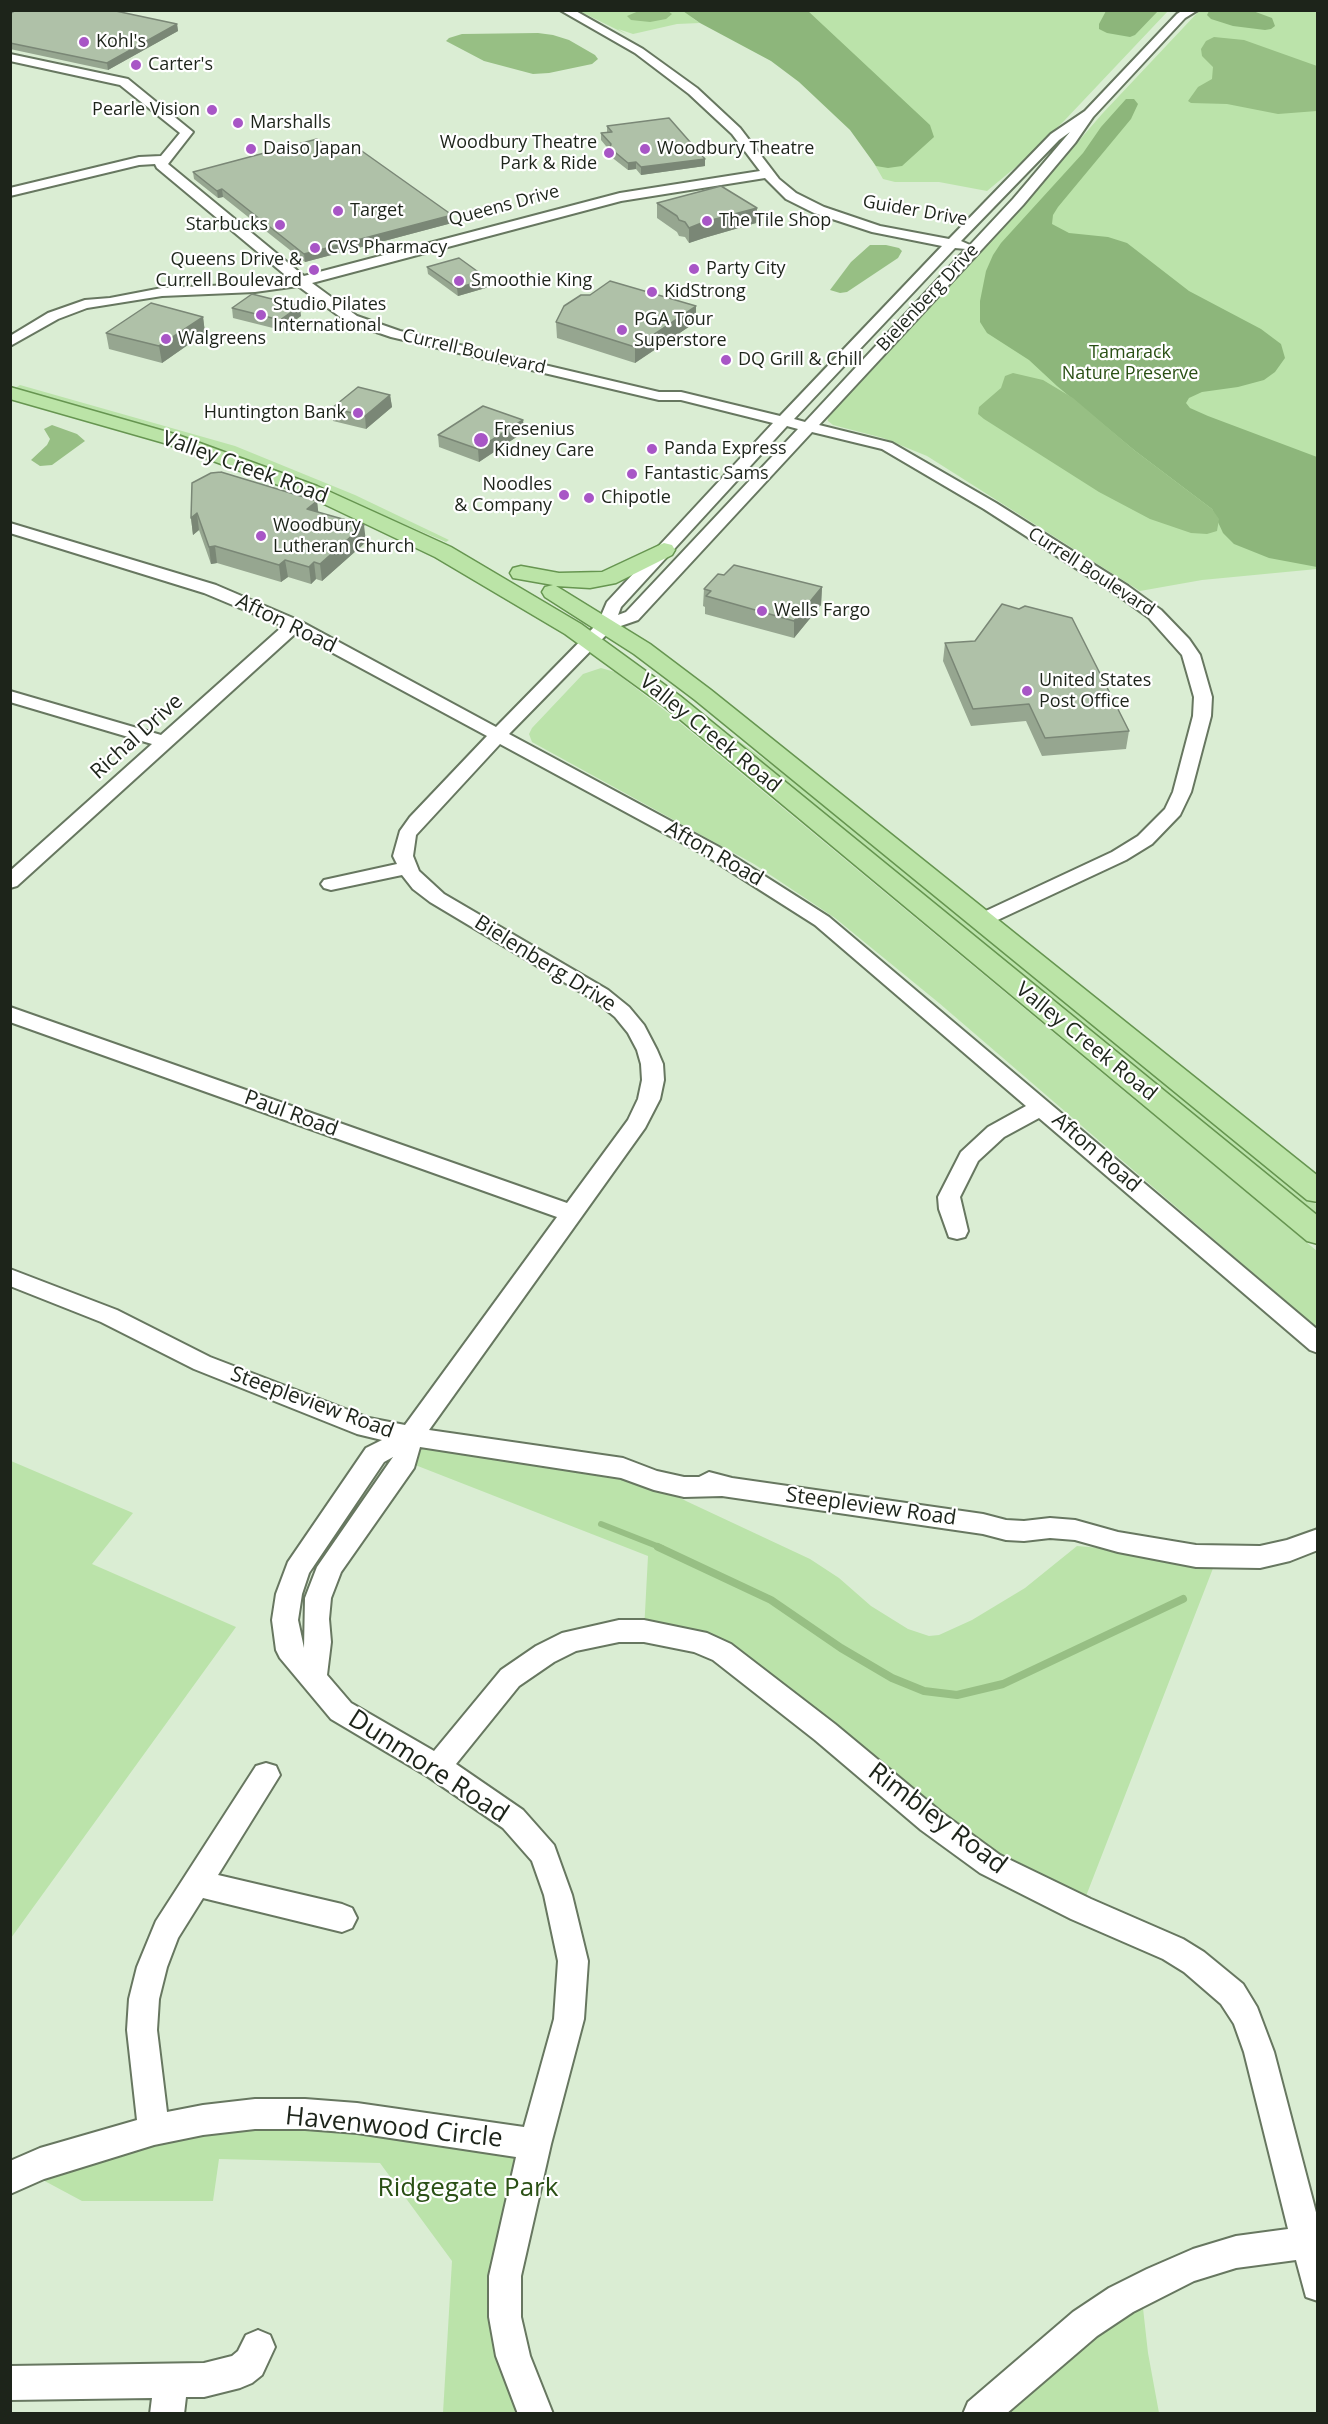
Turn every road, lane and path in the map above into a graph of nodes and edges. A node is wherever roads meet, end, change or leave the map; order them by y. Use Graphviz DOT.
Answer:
graph roads {
  1 [pos="565,10"];
  2 [pos="1193,10"];
  3 [pos="1181,13"];
  4 [pos="10,57"];
  5 [pos="1089,114"];
  6 [pos="162,162"];
  7 [pos="768,174"];
  8 [pos="10,192"];
  9 [pos="10,200"];
  10 [pos="955,240"];
  11 [pos="978,245"];
  12 [pos="302,281"];
  13 [pos="110,302"];
  14 [pos="10,342"];
  15 [pos="28,348"];
  16 [pos="10,393"];
  17 [pos="780,425"];
  18 [pos="804,431"];
  19 [pos="301,466"];
  20 [pos="353,488"];
  21 [pos="427,522"];
  22 [pos="10,528"];
  23 [pos="664,550"];
  24 [pos="521,573"];
  25 [pos="294,625"];
  26 [pos="598,633"];
  27 [pos="10,696"];
  28 [pos="498,735"];
  29 [pos="165,742"];
  30 [pos="407,868"];
  31 [pos="10,882"];
  32 [pos="331,884"];
  33 [pos="982,920"];
  34 [pos="10,1014"];
  35 [pos="1042,1107"];
  36 [pos="1317,1192"];
  37 [pos="572,1214"];
  38 [pos="957,1231"];
  39 [pos="1317,1233"];
  40 [pos="10,1277"];
  41 [pos="1317,1344"];
  42 [pos="410,1437"];
  43 [pos="1317,1539"];
  44 [pos="437,1767"];
  45 [pos="267,1775"];
  46 [pos="196,1883"];
  47 [pos="342,1918"];
  48 [pos="154,2130"];
  49 [pos="535,2144"];
  50 [pos="10,2178"];
  51 [pos="1312,2243"];
  52 [pos="1317,2285"];
  53 [pos="258,2347"];
  54 [pos="171,2381"];
  55 [pos="10,2383"];
  56 [pos="167,2414"];
  57 [pos="537,2414"];
  58 [pos="980,2414"];
  1 -- 7 [label="street, Guider Drive"];
  2 -- 3 [label="street, Bielenberg Drive"];
  3 -- 5 [label="street, Bielenberg Drive"];
  4 -- 6 [label="street"];
  5 -- 10 [label="street, Bielenberg Drive"];
  5 -- 11 [label="street, Bielenberg Drive"];
  6 -- 8 [label="street"];
  6 -- 9 [label="street"];
  6 -- 12 [label="street, Currell Boulevard"];
  7 -- 10 [label="street, Guider Drive"];
  7 -- 12 [label="street, Queens Drive"];
  10 -- 11 [label="street, Guider Drive"];
  10 -- 17 [label="street, Bielenberg Drive"];
  11 -- 18 [label="street, Bielenberg Drive"];
  12 -- 13 [label="street, Queens Drive"];
  12 -- 17 [label="street, Currell Boulevard"];
  13 -- 14 [label="street, Queens Drive"];
  13 -- 15 [label="street, Queens Drive"];
  16 -- 26 [label="main road, Valley Creek Road"];
  17 -- 18 [label="street, Currell Boulevard"];
  17 -- 23 [label="street, Bielenberg Drive"];
  18 -- 26 [label="street, Bielenberg Drive"];
  18 -- 33 [label="street, Currell Boulevard"];
  19 -- 20 [label="main road, Valley Creek Road"];
  21 -- 24 [label="main road, Valley Creek Road"];
  22 -- 25 [label="street, Afton Road"];
  23 -- 24 [label="main road"];
  23 -- 26 [label="street, Bielenberg Drive"];
  24 -- 26 [label="main road, Valley Creek Road"];
  25 -- 28 [label="street, Afton Road"];
  25 -- 29 [label="street, Richal Drive"];
  26 -- 28 [label="street, Bielenberg Drive"];
  26 -- 33 [label="main road, Valley Creek Road"];
  26 -- 39 [label="main road, Valley Creek Road"];
  27 -- 29 [label="street"];
  28 -- 30 [label="street, Bielenberg Drive"];
  28 -- 35 [label="street, Afton Road"];
  29 -- 31 [label="street, Richal Drive"];
  30 -- 32 [label="street"];
  30 -- 37 [label="street, Bielenberg Drive"];
  33 -- 36 [label="main road, Valley Creek Road"];
  34 -- 37 [label="street, Paul Road"];
  35 -- 38 [label="street"];
  35 -- 41 [label="street, Afton Road"];
  37 -- 42 [label="street, Bielenberg Drive"];
  40 -- 42 [label="street, Steepleview Road"];
  42 -- 43 [label="street, Steepleview Road"];
  42 -- 44 [label="street, Dunmore Road"];
  44 -- 49 [label="street, Dunmore Road"];
  44 -- 51 [label="street, Rimbley Road"];
  45 -- 46 [label="street"];
  46 -- 47 [label="street"];
  46 -- 48 [label="street"];
  48 -- 49 [label="street, Havenwood Circle"];
  48 -- 50 [label="street, Havenwood Circle"];
  49 -- 57 [label="street, Dunmore Road"];
  51 -- 52 [label="street, Rimbley Road"];
  51 -- 58 [label="street"];
  53 -- 54 [label="street"];
  54 -- 55 [label="street"];
  54 -- 56 [label="street"];
}
